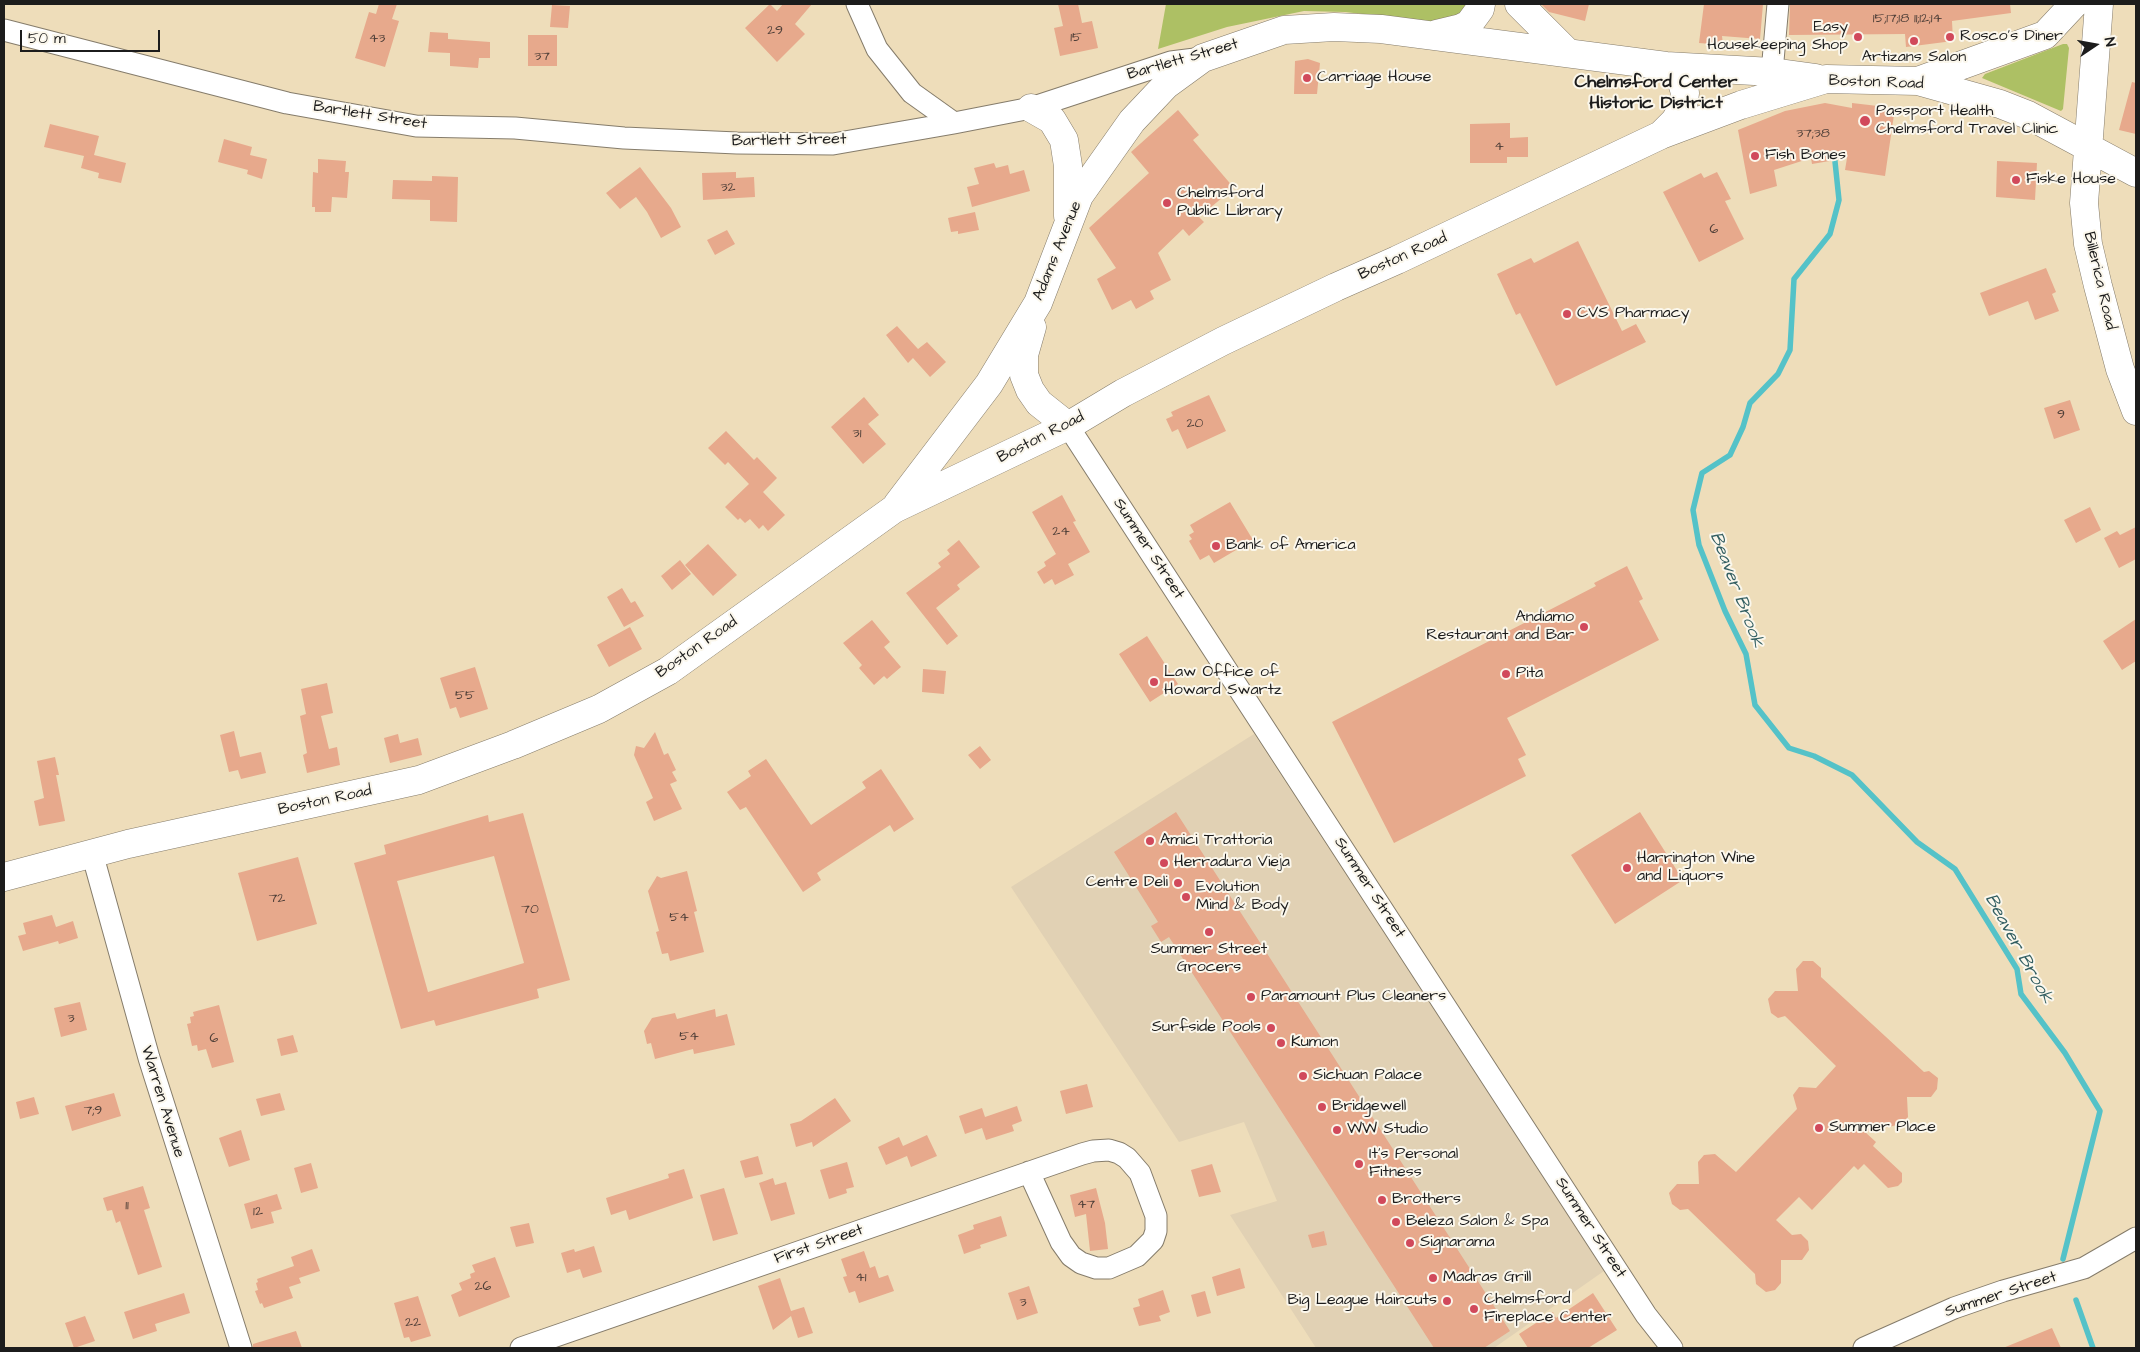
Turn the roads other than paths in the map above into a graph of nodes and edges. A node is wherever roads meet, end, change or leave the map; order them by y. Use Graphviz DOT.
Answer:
graph roads {
  1 [pos="857,4"];
  2 [pos="1481,4"];
  3 [pos="1519,4"];
  4 [pos="1778,4"];
  5 [pos="2074,4"];
  6 [pos="2099,4"];
  7 [pos="4,30"];
  8 [pos="1430,36"];
  9 [pos="1568,53"];
  10 [pos="1203,58"];
  11 [pos="1666,66"];
  12 [pos="1772,72"];
  13 [pos="1826,79"];
  14 [pos="1918,81"];
  15 [pos="1031,108"];
  16 [pos="954,123"];
  17 [pos="1661,135"];
  18 [pos="2088,148"];
  19 [pos="2136,173"];
  20 [pos="1068,221"];
  21 [pos="1038,303"];
  22 [pos="1030,390"];
  23 [pos="1123,392"];
  24 [pos="2136,410"];
  25 [pos="1068,426"];
  26 [pos="894,508"];
  27 [pos="92,853"];
  28 [pos="4,877"];
  29 [pos="1029,1172"];
  30 [pos="2136,1238"];
  31 [pos="241,1348"];
  32 [pos="521,1348"];
  33 [pos="1672,1348"];
  34 [pos="1864,1348"];
  1 -- 16 [label="street"];
  2 -- 8 [label="main road"];
  3 -- 9 [label="main road"];
  4 -- 12 [label="street"];
  5 -- 14 [label="main road"];
  6 -- 18 [label="main road, Billerica Road"];
  7 -- 16 [label="street, Bartlett Street"];
  8 -- 9 [label="main road, Bartlett Street"];
  8 -- 10 [label="main road, Bartlett Street"];
  9 -- 11 [label="main road, Bartlett Street"];
  10 -- 15 [label="street, Bartlett Street"];
  10 -- 20 [label="main road, Adams Avenue"];
  11 -- 12 [label="main road, Bartlett Street"];
  11 -- 17 [label="main road"];
  12 -- 13 [label="main road, Bartlett Street"];
  13 -- 14 [label="main road, Boston Road"];
  13 -- 17 [label="main road, Boston Road"];
  14 -- 18 [label="main road, Boston Road"];
  15 -- 16 [label="street, Bartlett Street"];
  15 -- 20 [label="main road"];
  17 -- 23 [label="main road, Boston Road"];
  18 -- 19 [label="main road, Boston Road"];
  18 -- 24 [label="main road, Billerica Road"];
  20 -- 21 [label="main road, Adams Avenue"];
  21 -- 22 [label="main road"];
  21 -- 26 [label="main road, Adams Avenue"];
  22 -- 23 [label="main road"];
  22 -- 25 [label="main road"];
  23 -- 25 [label="main road, Boston Road"];
  25 -- 26 [label="main road, Boston Road"];
  25 -- 33 [label="street, Summer Street"];
  26 -- 27 [label="main road, Boston Road"];
  27 -- 28 [label="main road, Boston Road"];
  27 -- 31 [label="street, Warren Avenue"];
  29 -- 29 [label="street, First Street"];
  29 -- 32 [label="street, First Street"];
  30 -- 34 [label="street, Summer Street"];
}
